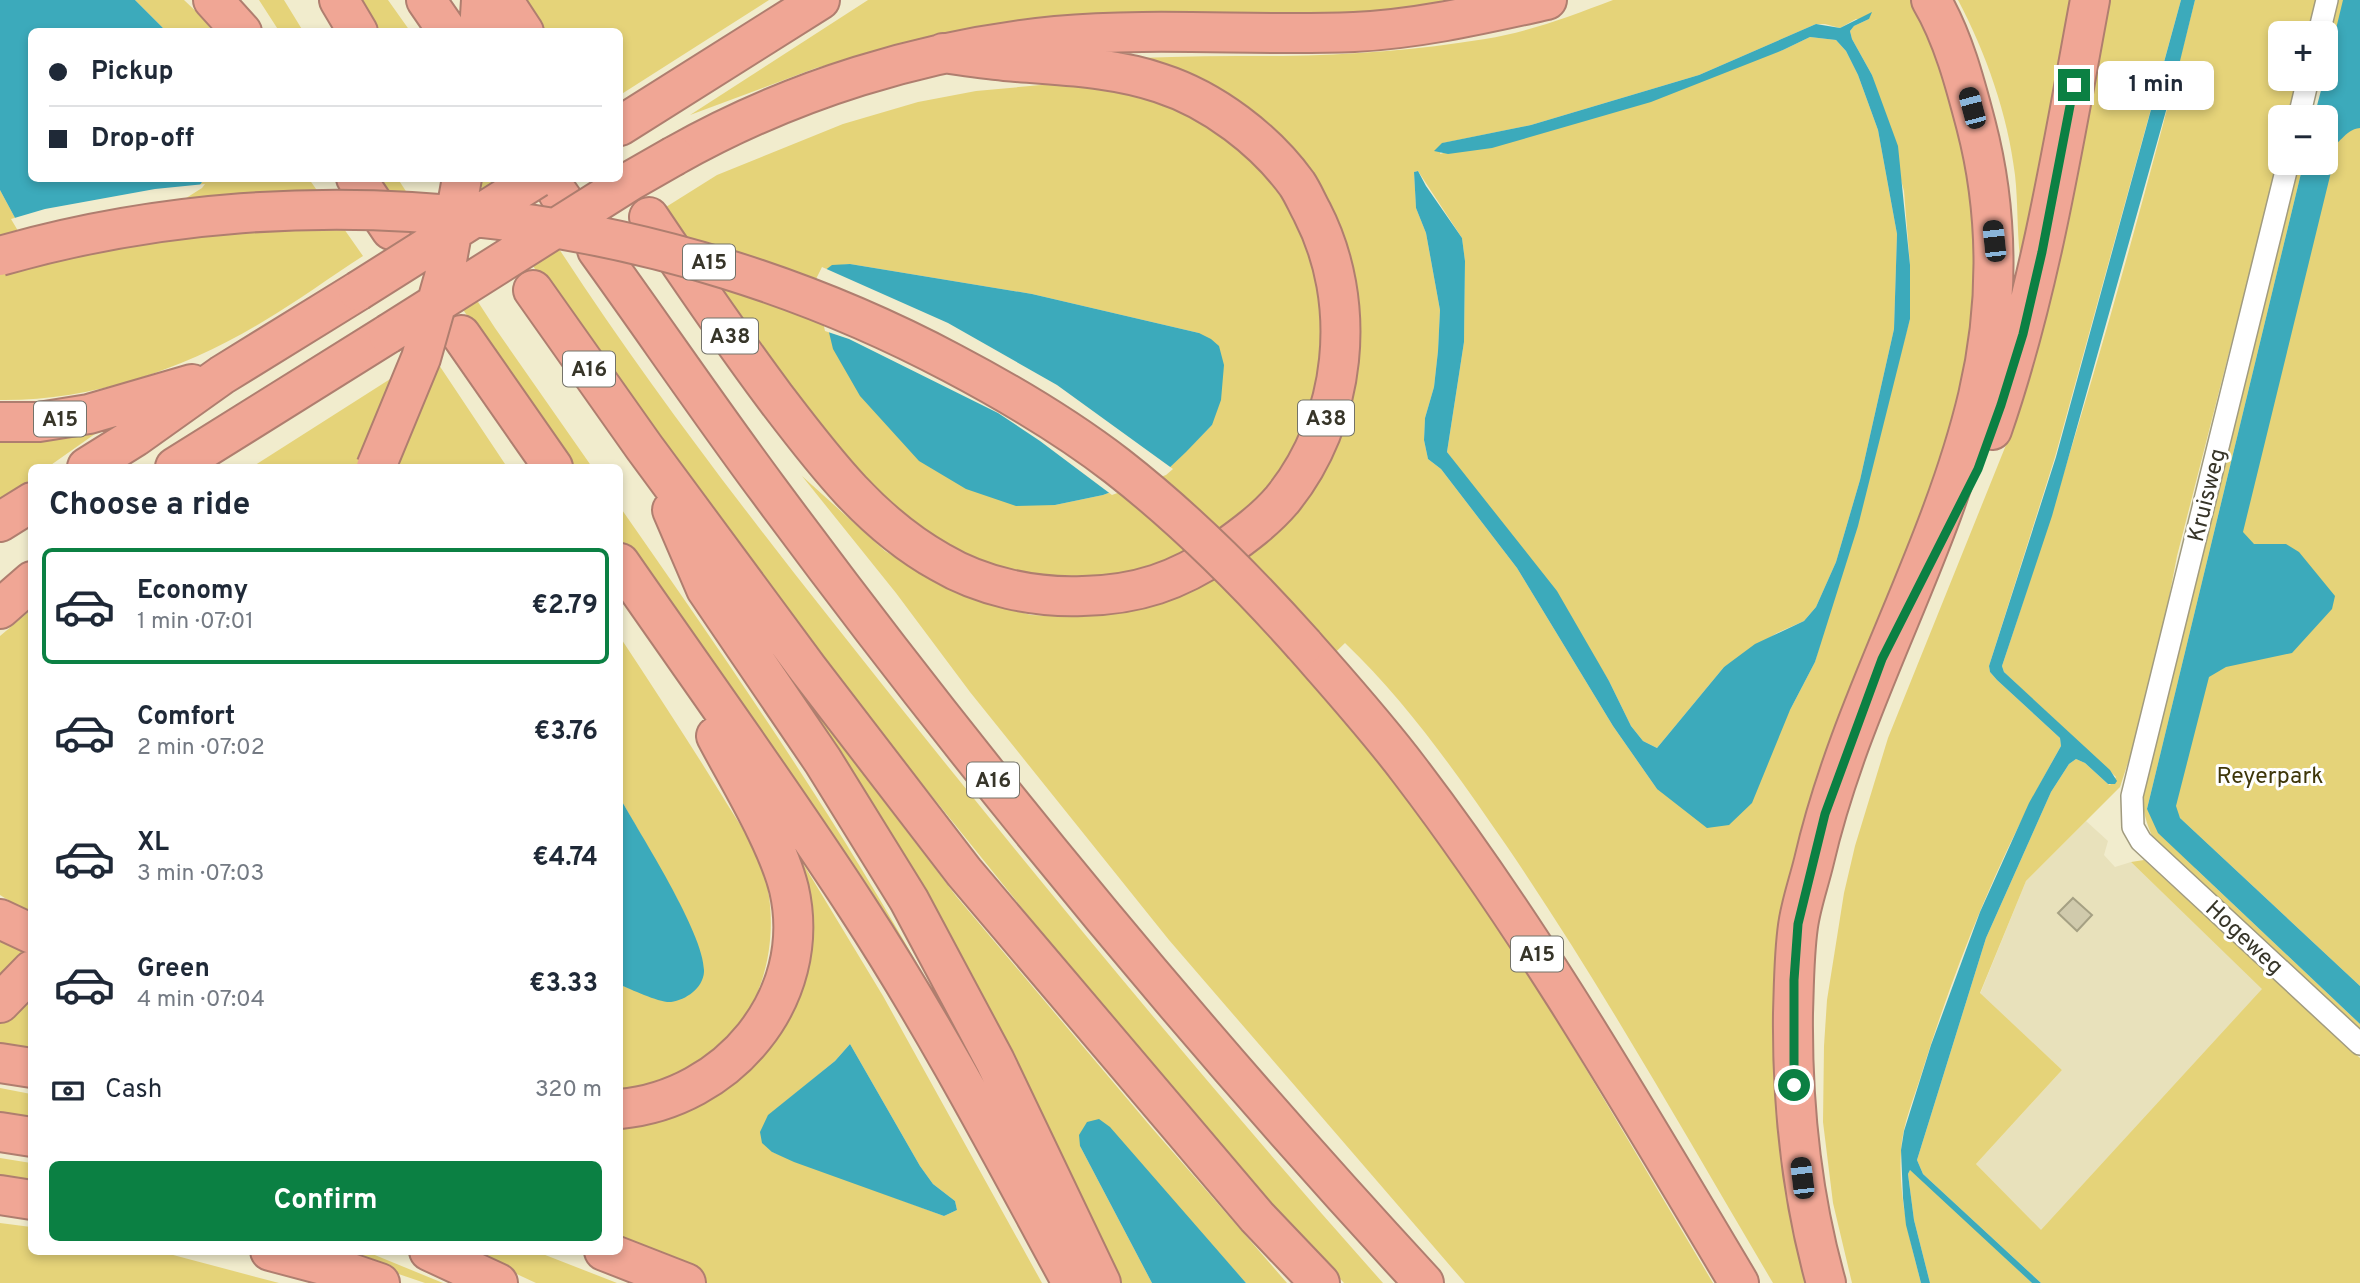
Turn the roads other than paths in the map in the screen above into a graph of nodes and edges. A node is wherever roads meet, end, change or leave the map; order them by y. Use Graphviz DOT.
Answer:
graph roads {
  1 [pos="213,0"];
  2 [pos="244,0"];
  3 [pos="339,0"];
  4 [pos="426,0"];
  5 [pos="481,0"];
  6 [pos="503,0"];
  7 [pos="820,0"];
  8 [pos="1547,0"];
  9 [pos="1931,0"];
  10 [pos="2090,0"];
  11 [pos="2327,0"];
  12 [pos="2322,21"];
  13 [pos="238,28"];
  14 [pos="261,28"];
  15 [pos="356,28"];
  16 [pos="445,28"];
  17 [pos="479,28"];
  18 [pos="521,28"];
  19 [pos="943,53"];
  20 [pos="631,118"];
  21 [pos="623,174"];
  22 [pos="2285,175"];
  23 [pos="359,182"];
  24 [pos="460,182"];
  25 [pos="602,182"];
  26 [pos="557,198"];
  27 [pos="649,217"];
  28 [pos="391,230"];
  29 [pos="597,250"];
  30 [pos="0,256"];
  31 [pos="533,290"];
  32 [pos="461,335"];
  33 [pos="222,375"];
  34 [pos="0,422"];
  35 [pos="644,447"];
  36 [pos="92,464"];
  37 [pos="180,464"];
  38 [pos="377,464"];
  39 [pos="551,464"];
  40 [pos="28,504"];
  41 [pos="0,522"];
  42 [pos="28,560"];
  43 [pos="623,567"];
  44 [pos="0,578"];
  45 [pos="28,584"];
  46 [pos="641,594"];
  47 [pos="0,609"];
  48 [pos="1882,659"];
  49 [pos="2133,827"];
  50 [pos="0,919"];
  51 [pos="28,932"];
  52 [pos="28,974"];
  53 [pos="0,1003"];
  54 [pos="2360,1044"];
  55 [pos="0,1063"];
  56 [pos="28,1067"];
  57 [pos="623,1108"];
  58 [pos="0,1132"];
  59 [pos="28,1136"];
  60 [pos="0,1195"];
  61 [pos="28,1199"];
  62 [pos="285,1255"];
  63 [pos="438,1255"];
  64 [pos="614,1255"];
  65 [pos="380,1283"];
  66 [pos="498,1283"];
  67 [pos="685,1283"];
  68 [pos="1072,1283"];
  69 [pos="1101,1283"];
  70 [pos="1320,1283"];
  71 [pos="1424,1283"];
  72 [pos="1739,1283"];
  73 [pos="1826,1283"];
  1 -- 13 [label="highway"];
  2 -- 14 [label="highway"];
  3 -- 15 [label="highway"];
  4 -- 16 [label="highway"];
  5 -- 17 [label="highway"];
  6 -- 18 [label="highway"];
  7 -- 20 [label="highway"];
  8 -- 19 [label="highway, A38"];
  9 -- 48 [label="highway"];
  10 -- 48 [label="highway"];
  11 -- 12 [label="street"];
  19 -- 21 [label="highway, A38, bridge"];
  19 -- 27 [label="highway, A38"];
  22 -- 49 [label="street, Kruisweg"];
  23 -- 28 [label="highway"];
  24 -- 38 [label="highway, bridge"];
  25 -- 26 [label="highway, A38, bridge"];
  26 -- 33 [label="highway, A15, bridge"];
  26 -- 37 [label="highway, bridge"];
  29 -- 71 [label="highway, A16"];
  30 -- 72 [label="highway, A15, bridge"];
  31 -- 35 [label="highway, A16"];
  32 -- 39 [label="highway"];
  33 -- 34 [label="highway, A15"];
  33 -- 36 [label="highway, A15"];
  35 -- 69 [label="highway, A16"];
  35 -- 70 [label="highway, A16"];
  40 -- 41 [label="highway"];
  42 -- 44 [label="highway"];
  43 -- 46 [label="highway"];
  45 -- 47 [label="highway"];
  46 -- 57 [label="highway"];
  46 -- 68 [label="highway"];
  48 -- 73 [label="highway"];
  49 -- 54 [label="street, Hogeweg"];
  50 -- 51 [label="highway"];
  52 -- 53 [label="highway"];
  55 -- 56 [label="highway"];
  58 -- 59 [label="highway"];
  60 -- 61 [label="highway"];
  62 -- 65 [label="highway"];
  63 -- 66 [label="highway"];
  64 -- 67 [label="highway"];
}
